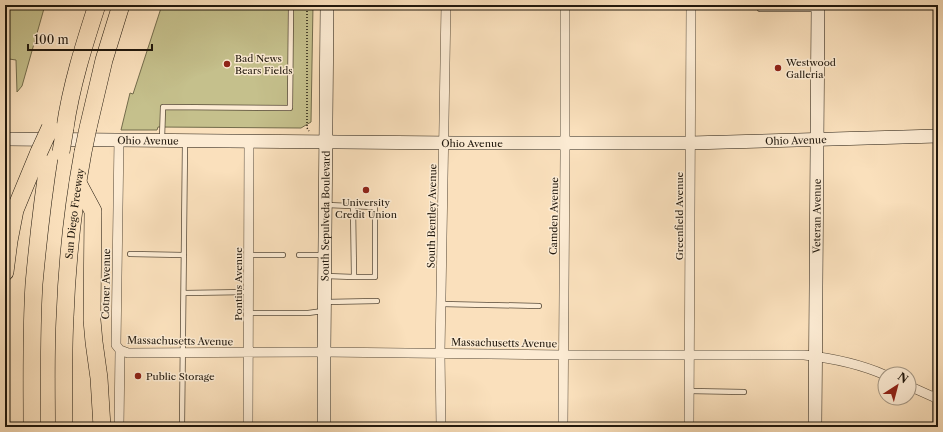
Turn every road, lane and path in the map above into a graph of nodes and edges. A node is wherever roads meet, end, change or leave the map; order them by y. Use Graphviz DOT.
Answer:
graph roads {
  1 [pos="87,5"];
  2 [pos="97,5"];
  3 [pos="111,5"];
  4 [pos="121,5"];
  5 [pos="291,5"];
  6 [pos="307,5"];
  7 [pos="327,5"];
  8 [pos="446,5"];
  9 [pos="566,5"];
  10 [pos="691,5"];
  11 [pos="818,7"];
  12 [pos="760,9"];
  13 [pos="938,70"];
  14 [pos="66,125"];
  15 [pos="309,131"];
  16 [pos="938,136"];
  17 [pos="5,139"];
  18 [pos="119,139"];
  19 [pos="817,139"];
  20 [pos="162,140"];
  21 [pos="185,140"];
  22 [pos="249,141"];
  23 [pos="326,141"];
  24 [pos="444,142"];
  25 [pos="565,143"];
  26 [pos="690,143"];
  27 [pos="61,152"];
  28 [pos="78,183"];
  29 [pos="325,205"];
  30 [pos="353,206"];
  31 [pos="130,254"];
  32 [pos="184,255"];
  33 [pos="249,255"];
  34 [pos="283,255"];
  35 [pos="299,255"];
  36 [pos="325,255"];
  37 [pos="5,272"];
  38 [pos="324,276"];
  39 [pos="354,277"];
  40 [pos="249,292"];
  41 [pos="184,293"];
  42 [pos="377,301"];
  43 [pos="441,304"];
  44 [pos="324,306"];
  45 [pos="539,306"];
  46 [pos="249,313"];
  47 [pos="120,350"];
  48 [pos="64,351"];
  49 [pos="324,352"];
  50 [pos="183,353"];
  51 [pos="248,353"];
  52 [pos="440,353"];
  53 [pos="690,354"];
  54 [pos="563,355"];
  55 [pos="815,356"];
  56 [pos="877,372"];
  57 [pos="917,389"];
  58 [pos="689,391"];
  59 [pos="744,392"];
  60 [pos="938,398"];
  61 [pos="32,427"];
  62 [pos="64,427"];
  63 [pos="102,427"];
  64 [pos="119,427"];
  65 [pos="182,427"];
  66 [pos="248,427"];
  67 [pos="324,427"];
  68 [pos="440,427"];
  69 [pos="563,427"];
  70 [pos="689,427"];
  71 [pos="815,427"];
  72 [pos="937,427"];
  1 -- 14 [label="highway, San Diego Freeway"];
  2 -- 14 [label="highway"];
  3 -- 14 [label="highway"];
  4 -- 14 [label="highway, San Diego Freeway"];
  5 -- 20 [label="lane"];
  6 -- 15 [label="path"];
  7 -- 23 [label="street, South Sepulveda Boulevard"];
  8 -- 24 [label="street, South Bentley Avenue"];
  9 -- 25 [label="street, Camden Avenue"];
  10 -- 26 [label="street, Greenfield Avenue"];
  11 -- 12 [label="lane"];
  11 -- 19 [label="street, Veteran Avenue"];
  13 -- 16 [label="street"];
  14 -- 27 [label="highway, San Diego Freeway, bridge"];
  14 -- 27 [label="highway, San Diego Freeway"];
  16 -- 19 [label="street, Ohio Avenue"];
  16 -- 60 [label="street"];
  17 -- 18 [label="street, Ohio Avenue"];
  18 -- 20 [label="street, Ohio Avenue"];
  18 -- 47 [label="street, Cotner Avenue"];
  19 -- 26 [label="street, Ohio Avenue"];
  19 -- 55 [label="street, Veteran Avenue"];
  20 -- 21 [label="street, Ohio Avenue"];
  21 -- 22 [label="street, Ohio Avenue"];
  21 -- 32 [label="lane"];
  22 -- 23 [label="street, Ohio Avenue"];
  22 -- 33 [label="street, Pontius Avenue"];
  23 -- 24 [label="street, Ohio Avenue"];
  23 -- 29 [label="street, South Sepulveda Boulevard"];
  24 -- 25 [label="street, Ohio Avenue"];
  24 -- 43 [label="street, South Bentley Avenue"];
  25 -- 26 [label="street, Ohio Avenue"];
  25 -- 54 [label="street, Camden Avenue"];
  26 -- 53 [label="street, Greenfield Avenue"];
  27 -- 28 [label="highway, San Diego Freeway"];
  27 -- 37 [label="highway"];
  27 -- 48 [label="highway"];
  27 -- 61 [label="highway, San Diego Freeway"];
  28 -- 48 [label="highway, San Diego Freeway"];
  28 -- 63 [label="highway"];
  29 -- 30 [label="lane"];
  29 -- 36 [label="street, South Sepulveda Boulevard"];
  30 -- 39 [label="lane"];
  30 -- 39 [label="lane"];
  31 -- 32 [label="lane"];
  32 -- 41 [label="lane"];
  33 -- 34 [label="lane"];
  33 -- 40 [label="street, Pontius Avenue"];
  35 -- 36 [label="lane"];
  36 -- 38 [label="street, South Sepulveda Boulevard"];
  38 -- 39 [label="lane"];
  38 -- 44 [label="street, South Sepulveda Boulevard"];
  40 -- 41 [label="lane"];
  40 -- 46 [label="street, Pontius Avenue"];
  41 -- 50 [label="lane"];
  42 -- 44 [label="lane"];
  43 -- 45 [label="lane"];
  43 -- 52 [label="street, South Bentley Avenue"];
  44 -- 46 [label="lane"];
  44 -- 49 [label="street, South Sepulveda Boulevard"];
  46 -- 51 [label="street, Pontius Avenue"];
  47 -- 50 [label="street, Massachusetts Avenue"];
  47 -- 64 [label="street, Cotner Avenue"];
  48 -- 62 [label="highway, San Diego Freeway"];
  49 -- 51 [label="street, Massachusetts Avenue"];
  49 -- 52 [label="street, Massachusetts Avenue"];
  49 -- 67 [label="street, South Sepulveda Boulevard"];
  50 -- 51 [label="street, Massachusetts Avenue"];
  50 -- 65 [label="lane"];
  51 -- 66 [label="street, Pontius Avenue"];
  52 -- 54 [label="street, Massachusetts Avenue"];
  52 -- 68 [label="street, South Bentley Avenue"];
  53 -- 54 [label="street, Massachusetts Avenue"];
  53 -- 55 [label="street, Massachusetts Avenue"];
  53 -- 58 [label="street, Greenfield Avenue"];
  54 -- 69 [label="street, Camden Avenue"];
  55 -- 56 [label="street, Massachusetts Avenue"];
  55 -- 71 [label="street, Veteran Avenue"];
  57 -- 60 [label="street"];
  58 -- 59 [label="lane"];
  58 -- 70 [label="street, Greenfield Avenue"];
  60 -- 72 [label="street"];
}
